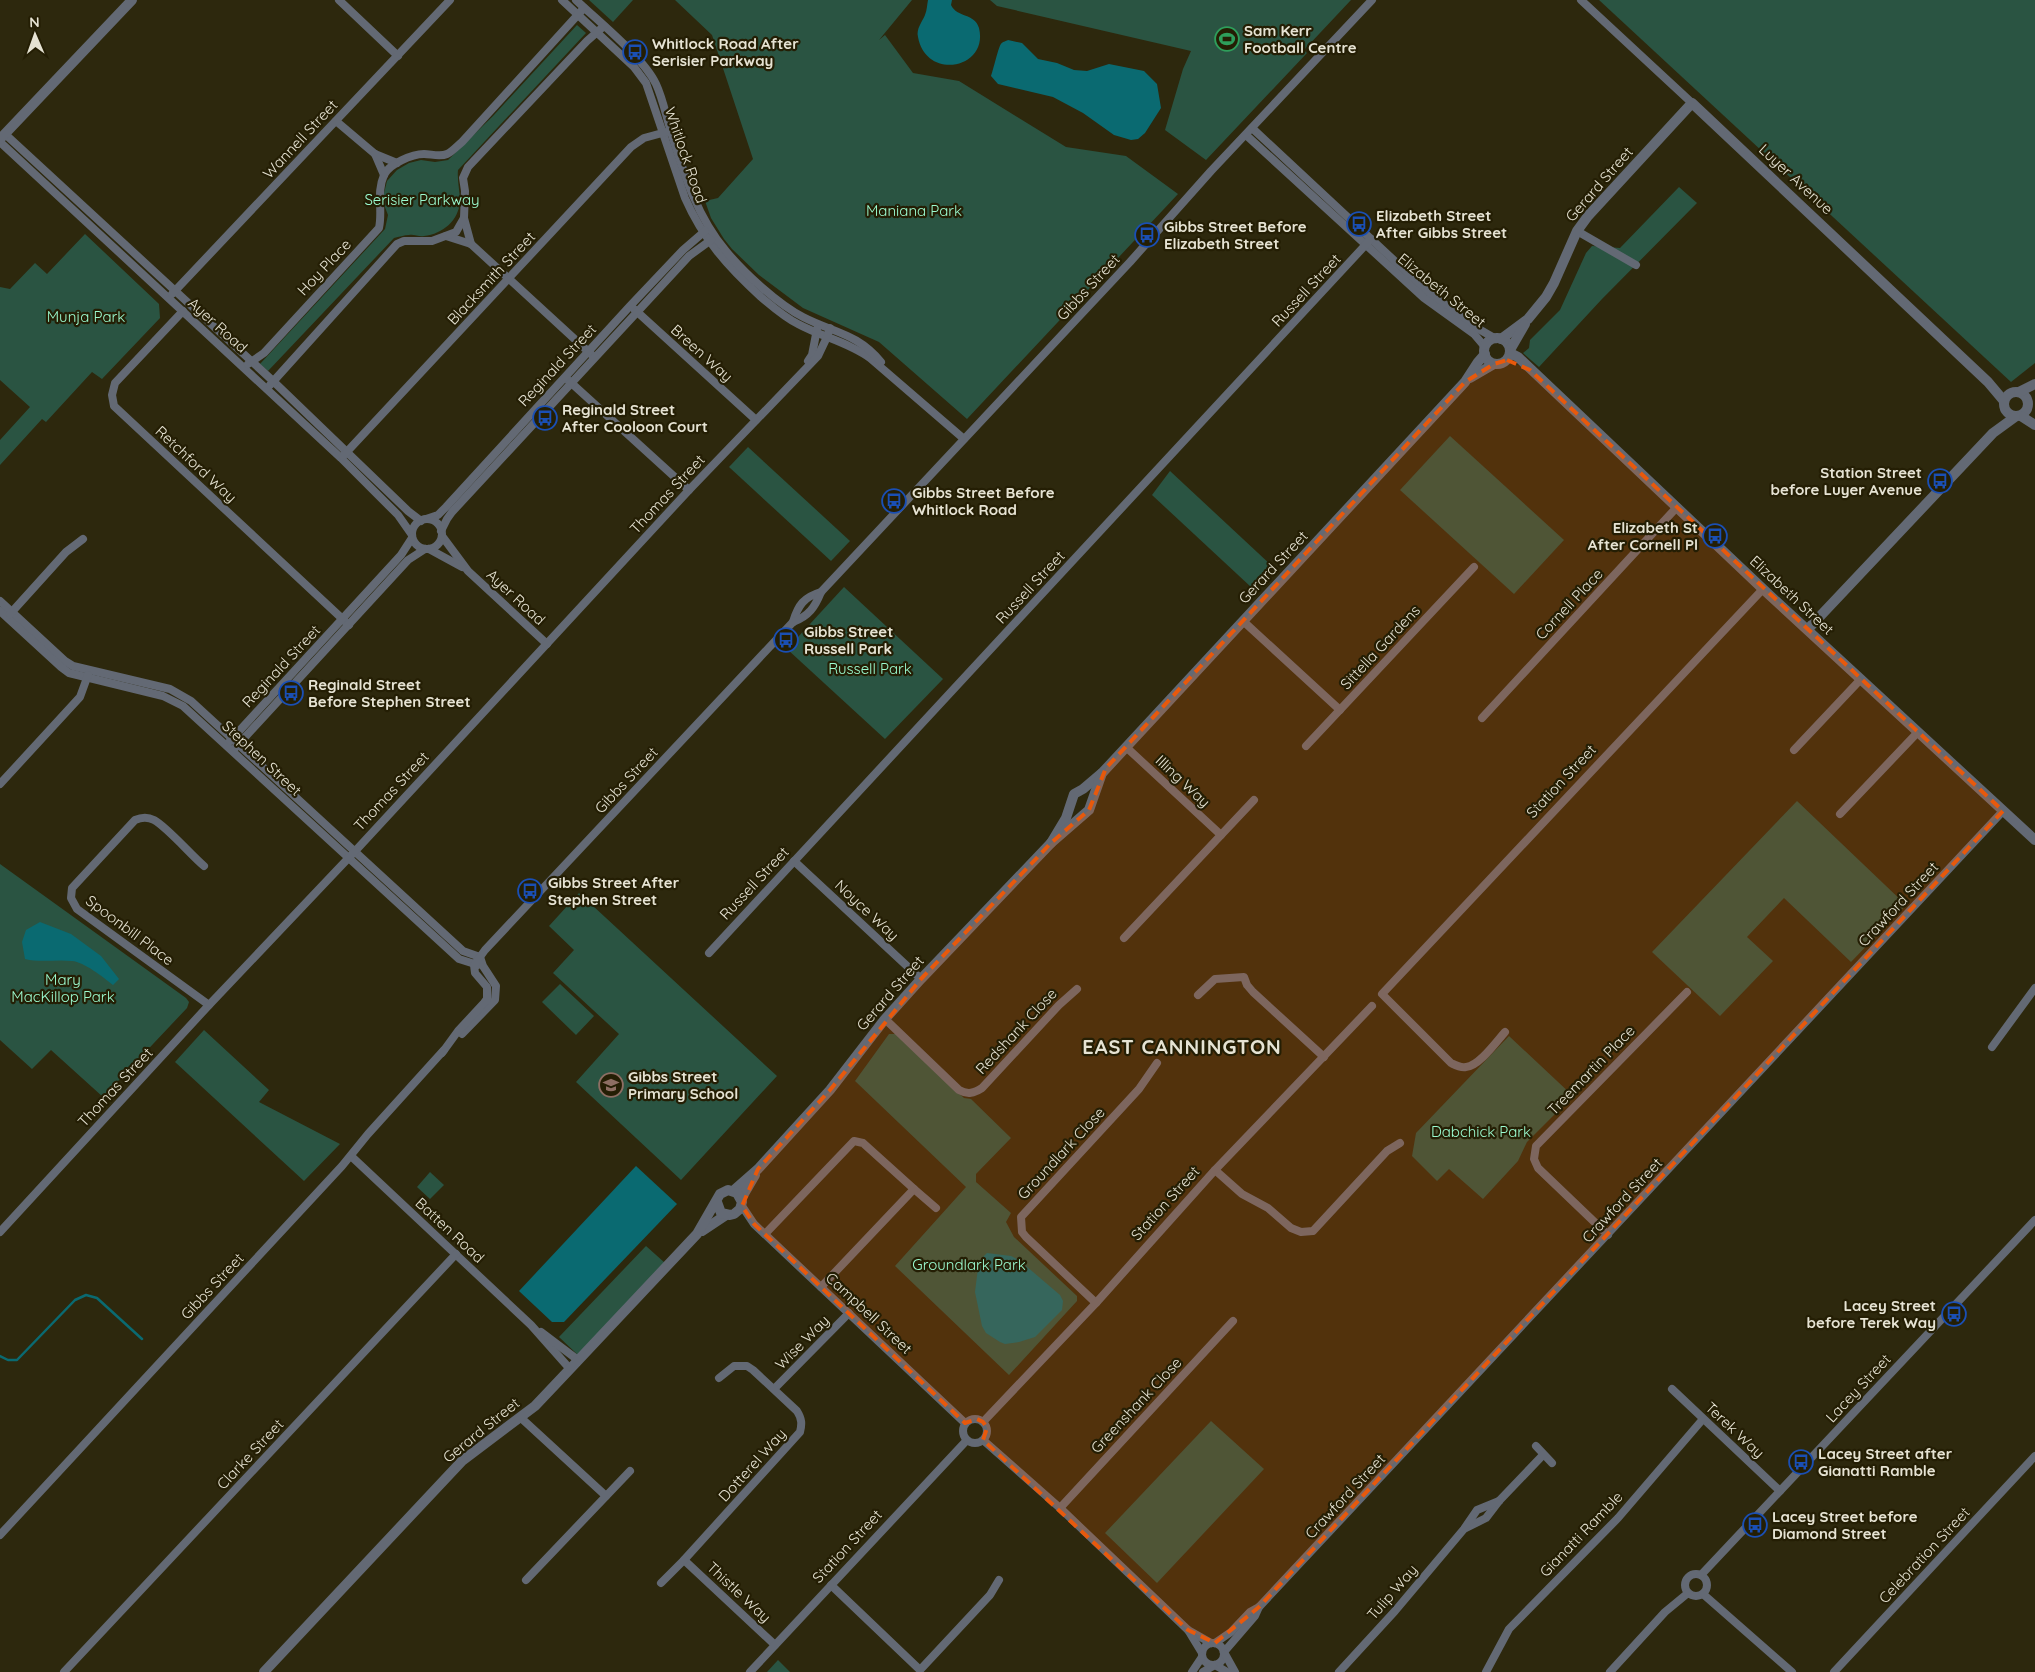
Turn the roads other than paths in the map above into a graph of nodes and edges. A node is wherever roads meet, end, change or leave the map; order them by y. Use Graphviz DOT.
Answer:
graph roads {
  1 [pos="132,0"];
  2 [pos="339,0"];
  3 [pos="450,0"];
  4 [pos="562,0"];
  5 [pos="576,0"];
  6 [pos="1372,0"];
  7 [pos="1581,0"];
  8 [pos="584,8"];
  9 [pos="578,15"];
  10 [pos="604,26"];
  11 [pos="597,32"];
  12 [pos="398,56"];
  13 [pos="1692,103"];
  14 [pos="336,121"];
  15 [pos="1252,128"];
  16 [pos="667,132"];
  17 [pos="1246,134"];
  18 [pos="2,138"];
  19 [pos="375,154"];
  20 [pos="397,163"];
  21 [pos="386,172"];
  22 [pos="464,218"];
  23 [pos="706,231"];
  24 [pos="1577,231"];
  25 [pos="446,236"];
  26 [pos="712,240"];
  27 [pos="1368,242"];
  28 [pos="471,244"];
  29 [pos="1636,265"];
  30 [pos="508,279"];
  31 [pos="172,295"];
  32 [pos="633,309"];
  33 [pos="183,311"];
  34 [pos="1528,319"];
  35 [pos="818,324"];
  36 [pos="830,328"];
  37 [pos="816,333"];
  38 [pos="827,337"];
  39 [pos="1499,339"];
  40 [pos="1485,351"];
  41 [pos="588,352"];
  42 [pos="1509,354"];
  43 [pos="595,358"];
  44 [pos="251,361"];
  45 [pos="1494,364"];
  46 [pos="245,368"];
  47 [pos="804,370"];
  48 [pos="892,375"];
  49 [pos="565,377"];
  50 [pos="273,381"];
  51 [pos="1465,382"];
  52 [pos="1988,382"];
  53 [pos="572,383"];
  54 [pos="2035,384"];
  55 [pos="267,388"];
  56 [pos="2016,392"];
  57 [pos="2035,392"];
  58 [pos="2004,405"];
  59 [pos="2023,410"];
  60 [pos="756,420"];
  61 [pos="2035,420"];
  62 [pos="2035,425"];
  63 [pos="1994,433"];
  64 [pos="964,439"];
  65 [pos="347,452"];
  66 [pos="340,458"];
  67 [pos="689,490"];
  68 [pos="1677,507"];
  69 [pos="423,520"];
  70 [pos="442,534"];
  71 [pos="412,536"];
  72 [pos="83,539"];
  73 [pos="427,549"];
  74 [pos="1474,567"];
  75 [pos="468,570"];
  76 [pos="1763,589"];
  77 [pos="821,592"];
  78 [pos="0,601"];
  79 [pos="0,612"];
  80 [pos="9,615"];
  81 [pos="1243,621"];
  82 [pos="346,622"];
  83 [pos="793,622"];
  84 [pos="1808,629"];
  85 [pos="547,644"];
  86 [pos="88,675"];
  87 [pos="1861,679"];
  88 [pos="1340,710"];
  89 [pos="1482,718"];
  90 [pos="1918,732"];
  91 [pos="230,742"];
  92 [pos="1306,746"];
  93 [pos="1126,747"];
  94 [pos="236,748"];
  95 [pos="1794,750"];
  96 [pos="1103,772"];
  97 [pos="0,784"];
  98 [pos="1254,800"];
  99 [pos="2003,811"];
  100 [pos="1840,814"];
  101 [pos="1221,835"];
  102 [pos="2035,840"];
  103 [pos="1051,843"];
  104 [pos="355,851"];
  105 [pos="348,857"];
  106 [pos="794,861"];
  107 [pos="204,866"];
  108 [pos="1124,938"];
  109 [pos="709,953"];
  110 [pos="480,957"];
  111 [pos="478,965"];
  112 [pos="921,979"];
  113 [pos="2035,988"];
  114 [pos="1077,989"];
  115 [pos="1687,992"];
  116 [pos="1198,995"];
  117 [pos="209,1005"];
  118 [pos="1372,1006"];
  119 [pos="885,1019"];
  120 [pos="1505,1032"];
  121 [pos="1992,1047"];
  122 [pos="1324,1057"];
  123 [pos="1157,1063"];
  124 [pos="1400,1143"];
  125 [pos="350,1156"];
  126 [pos="758,1169"];
  127 [pos="1215,1170"];
  128 [pos="914,1189"];
  129 [pos="733,1190"];
  130 [pos="717,1202"];
  131 [pos="736,1208"];
  132 [pos="936,1208"];
  133 [pos="2035,1220"];
  134 [pos="0,1232"];
  135 [pos="697,1234"];
  136 [pos="765,1234"];
  137 [pos="1608,1235"];
  138 [pos="456,1254"];
  139 [pos="821,1287"];
  140 [pos="1096,1303"];
  141 [pos="849,1313"];
  142 [pos="1233,1321"];
  143 [pos="531,1325"];
  144 [pos="578,1360"];
  145 [pos="570,1369"];
  146 [pos="719,1378"];
  147 [pos="774,1389"];
  148 [pos="1672,1389"];
  149 [pos="520,1417"];
  150 [pos="1703,1419"];
  151 [pos="983,1422"];
  152 [pos="965,1423"];
  153 [pos="967,1440"];
  154 [pos="983,1440"];
  155 [pos="1536,1446"];
  156 [pos="1543,1455"];
  157 [pos="2035,1456"];
  158 [pos="1552,1463"];
  159 [pos="630,1471"];
  160 [pos="1780,1491"];
  161 [pos="606,1496"];
  162 [pos="1499,1501"];
  163 [pos="1060,1508"];
  164 [pos="1464,1529"];
  165 [pos="0,1535"];
  166 [pos="684,1560"];
  167 [pos="1701,1575"];
  168 [pos="526,1580"];
  169 [pos="999,1580"];
  170 [pos="661,1583"];
  171 [pos="830,1586"];
  172 [pos="1688,1593"];
  173 [pos="1703,1594"];
  174 [pos="1259,1607"];
  175 [pos="1188,1630"];
  176 [pos="1213,1643"];
  177 [pos="775,1645"];
  178 [pos="1225,1653"];
  179 [pos="1202,1655"];
  180 [pos="1214,1666"];
  181 [pos="919,1671"];
  182 [pos="64,1672"];
  183 [pos="264,1672"];
  184 [pos="750,1672"];
  185 [pos="1192,1672"];
  186 [pos="1203,1672"];
  187 [pos="1227,1672"];
  188 [pos="1235,1672"];
  189 [pos="1339,1672"];
  190 [pos="1486,1672"];
  191 [pos="1610,1672"];
  192 [pos="1792,1672"];
  193 [pos="1834,1672"];
  1 -- 18 [label="street"];
  2 -- 12 [label="street"];
  3 -- 12 [label="street, Wannell Street"];
  4 -- 9 [label="street, Whitlock Road"];
  5 -- 8 [label="street, Whitlock Road"];
  6 -- 15 [label="street, Gibbs Street"];
  7 -- 13 [label="street, Luyer Avenue"];
  8 -- 9 [label="street"];
  8 -- 10 [label="street, Whitlock Road"];
  9 -- 11 [label="street, Whitlock Road"];
  9 -- 20 [label="street"];
  10 -- 11 [label="street"];
  10 -- 16 [label="street, Whitlock Road"];
  11 -- 16 [label="street, Whitlock Road"];
  11 -- 22 [label="street"];
  12 -- 14 [label="street, Wannell Street"];
  13 -- 24 [label="street, Gerard Street"];
  13 -- 52 [label="street, Luyer Avenue"];
  14 -- 19 [label="street"];
  14 -- 31 [label="street, Wannell Street"];
  15 -- 17 [label="street, Gibbs Street"];
  15 -- 27 [label="street, Elizabeth Street"];
  16 -- 23 [label="street, Whitlock Road"];
  16 -- 30 [label="street, Blacksmith Street"];
  17 -- 27 [label="street, Elizabeth Street"];
  17 -- 64 [label="street, Gibbs Street"];
  18 -- 31 [label="street, Ayer Road"];
  19 -- 20 [label="street"];
  19 -- 21 [label="street"];
  20 -- 21 [label="street"];
  21 -- 44 [label="street, Hoy Place"];
  22 -- 25 [label="street"];
  22 -- 28 [label="street"];
  23 -- 26 [label="street, Whitlock Road"];
  23 -- 32 [label="street, Reginald Street"];
  24 -- 29 [label="street"];
  24 -- 34 [label="street, Gerard Street"];
  25 -- 28 [label="street"];
  25 -- 50 [label="street"];
  26 -- 32 [label="street, Reginald Street"];
  26 -- 35 [label="street, Whitlock Road"];
  26 -- 37 [label="street, Whitlock Road"];
  27 -- 39 [label="street, Elizabeth Street"];
  27 -- 40 [label="street, Elizabeth Street"];
  27 -- 106 [label="street, Russell Street"];
  28 -- 30 [label="street"];
  30 -- 41 [label="street"];
  30 -- 65 [label="street, Blacksmith Street"];
  31 -- 33 [label="street, Ayer Road"];
  31 -- 44 [label="street, Ayer Road"];
  32 -- 41 [label="street, Reginald Street"];
  32 -- 43 [label="street, Reginald Street"];
  32 -- 60 [label="street, Breen Way"];
  33 -- 46 [label="street, Ayer Road"];
  33 -- 82 [label="street, Retchford Way"];
  34 -- 39 [label="street, Gerard Street"];
  34 -- 42 [label="street, Gerard Street"];
  35 -- 36 [label="street, Whitlock Road"];
  35 -- 37 [label="street, Thomas Street"];
  36 -- 38 [label="street, Thomas Street"];
  36 -- 48 [label="street, Whitlock Road"];
  37 -- 38 [label="street, Whitlock Road"];
  37 -- 47 [label="street, Thomas Street"];
  38 -- 47 [label="street, Thomas Street"];
  38 -- 48 [label="street, Whitlock Road"];
  39 -- 40 [label="street"];
  39 -- 42 [label="street"];
  40 -- 45 [label="street"];
  40 -- 51 [label="street, Gerard Street"];
  41 -- 43 [label="street"];
  41 -- 49 [label="street, Reginald Street"];
  42 -- 45 [label="street"];
  42 -- 68 [label="street, Elizabeth Street"];
  43 -- 53 [label="street, Reginald Street"];
  44 -- 46 [label="street, Hoy Place"];
  44 -- 50 [label="street, Ayer Road"];
  45 -- 51 [label="street, Gerard Street"];
  46 -- 55 [label="street, Ayer Road"];
  47 -- 60 [label="street, Thomas Street"];
  48 -- 64 [label="street, Whitlock Road"];
  49 -- 53 [label="street"];
  49 -- 69 [label="street, Reginald Street"];
  50 -- 55 [label="street"];
  50 -- 65 [label="street, Ayer Road"];
  51 -- 81 [label="street, Gerard Street"];
  52 -- 56 [label="street, Luyer Avenue"];
  52 -- 58 [label="street, Luyer Avenue"];
  53 -- 67 [label="street"];
  53 -- 70 [label="street, Reginald Street"];
  54 -- 56 [label="street"];
  55 -- 66 [label="street, Ayer Road"];
  56 -- 58 [label="street"];
  56 -- 59 [label="street"];
  57 -- 59 [label="street"];
  58 -- 59 [label="street, Luyer Avenue"];
  58 -- 63 [label="street"];
  59 -- 61 [label="street"];
  59 -- 62 [label="street"];
  59 -- 63 [label="street"];
  60 -- 67 [label="street, Thomas Street"];
  63 -- 84 [label="street"];
  64 -- 77 [label="street, Gibbs Street"];
  65 -- 66 [label="street, Blacksmith Street"];
  65 -- 69 [label="street, Ayer Road"];
  66 -- 71 [label="street, Ayer Road"];
  67 -- 85 [label="street, Thomas Street"];
  68 -- 76 [label="street, Elizabeth Street"];
  68 -- 89 [label="street, Cornell Place"];
  69 -- 70 [label="street"];
  69 -- 71 [label="street"];
  70 -- 73 [label="street"];
  70 -- 75 [label="street, Ayer Road"];
  71 -- 73 [label="street"];
  71 -- 82 [label="street, Reginald Street"];
  72 -- 80 [label="street"];
  73 -- 75 [label="street, Ayer Road"];
  73 -- 82 [label="street, Reginald Street"];
  74 -- 88 [label="street, Sittella Gardens"];
  75 -- 85 [label="street, Ayer Road"];
  76 -- 84 [label="street, Elizabeth Street"];
  76 -- 120 [label="street, Station Street"];
  77 -- 83 [label="street, Gibbs Street"];
  77 -- 83 [label="street, Gibbs Street"];
  78 -- 80 [label="street, Stephen Street"];
  79 -- 80 [label="street, Stephen Street"];
  80 -- 86 [label="street, Stephen Street"];
  81 -- 88 [label="street"];
  81 -- 93 [label="street, Gerard Street"];
  82 -- 91 [label="street, Reginald Street"];
  82 -- 94 [label="street, Reginald Street"];
  83 -- 110 [label="street, Gibbs Street"];
  84 -- 87 [label="street, Elizabeth Street"];
  85 -- 104 [label="street, Thomas Street"];
  86 -- 91 [label="street, Stephen Street"];
  86 -- 97 [label="street"];
  87 -- 90 [label="street, Elizabeth Street"];
  87 -- 95 [label="street"];
  88 -- 92 [label="street, Sittella Gardens"];
  90 -- 99 [label="street, Elizabeth Street"];
  90 -- 100 [label="street"];
  91 -- 94 [label="street, Stephen Street"];
  93 -- 96 [label="street, Gerard Street"];
  93 -- 101 [label="street, Illing Way"];
  94 -- 104 [label="street, Stephen Street"];
  94 -- 105 [label="street, Stephen Street"];
  96 -- 103 [label="street, Gerard Street"];
  96 -- 103 [label="street, Gerard Street"];
  98 -- 101 [label="street"];
  99 -- 102 [label="street, Elizabeth Street"];
  99 -- 137 [label="street, Crawford Street"];
  101 -- 108 [label="street"];
  103 -- 112 [label="street, Gerard Street"];
  104 -- 105 [label="street, Thomas Street"];
  104 -- 110 [label="street, Stephen Street"];
  105 -- 111 [label="street, Stephen Street"];
  105 -- 117 [label="street, Thomas Street"];
  106 -- 109 [label="street, Russell Street"];
  106 -- 112 [label="street, Noyce Way"];
  107 -- 117 [label="street, Spoonbill Place"];
  110 -- 111 [label="street, Gibbs Street"];
  111 -- 125 [label="street, Gibbs Street"];
  112 -- 119 [label="street, Gerard Street"];
  113 -- 121 [label="street"];
  114 -- 119 [label="street, Redshank Close"];
  115 -- 137 [label="street, Treemartin Place"];
  116 -- 122 [label="street"];
  117 -- 134 [label="street, Thomas Street"];
  118 -- 122 [label="street, Station Street"];
  119 -- 126 [label="street, Gerard Street"];
  122 -- 127 [label="street, Station Street"];
  123 -- 140 [label="street, Groundlark Close"];
  124 -- 127 [label="street"];
  125 -- 138 [label="street, Batten Road"];
  125 -- 165 [label="street, Gibbs Street"];
  126 -- 129 [label="street, Gerard Street"];
  126 -- 131 [label="street, Gerard Street"];
  127 -- 140 [label="street, Station Street"];
  128 -- 132 [label="street"];
  128 -- 136 [label="street"];
  128 -- 139 [label="street"];
  129 -- 130 [label="street, Gerard Street"];
  129 -- 131 [label="street"];
  130 -- 131 [label="street"];
  130 -- 135 [label="street, Gerard Street"];
  131 -- 135 [label="street, Gerard Street"];
  131 -- 136 [label="street, Campbell Street"];
  133 -- 160 [label="street, Lacey Street"];
  135 -- 144 [label="street, Gerard Street"];
  136 -- 139 [label="street, Campbell Street"];
  137 -- 174 [label="street, Crawford Street"];
  138 -- 143 [label="street, Batten Road"];
  138 -- 182 [label="street, Clarke Street"];
  139 -- 141 [label="street, Campbell Street"];
  140 -- 151 [label="street, Station Street"];
  141 -- 147 [label="street, Wise Way"];
  141 -- 152 [label="street, Campbell Street"];
  142 -- 163 [label="street, Greenshank Close"];
  143 -- 144 [label="street, Batten Road"];
  143 -- 145 [label="street, Batten Road"];
  144 -- 145 [label="street, Gerard Street"];
  145 -- 149 [label="street, Gerard Street"];
  146 -- 147 [label="street, Dotterel Way"];
  147 -- 166 [label="street, Dotterel Way"];
  148 -- 150 [label="street, Terek Way"];
  149 -- 161 [label="street"];
  149 -- 183 [label="street, Gerard Street"];
  150 -- 160 [label="street, Terek Way"];
  150 -- 190 [label="street, Gianatti Ramble"];
  151 -- 152 [label="street"];
  151 -- 154 [label="street"];
  152 -- 153 [label="street"];
  153 -- 154 [label="street"];
  153 -- 171 [label="street, Station Street"];
  154 -- 163 [label="street"];
  155 -- 156 [label="street"];
  156 -- 158 [label="street"];
  156 -- 162 [label="street, Tulip Way"];
  157 -- 193 [label="street, Celebration Street"];
  159 -- 161 [label="street"];
  160 -- 167 [label="street, Lacey Street"];
  161 -- 168 [label="street"];
  162 -- 164 [label="street, Tulip Way"];
  162 -- 164 [label="street, Tulip Way"];
  163 -- 175 [label="street"];
  164 -- 189 [label="street, Tulip Way"];
  166 -- 170 [label="street, Dotterel Way"];
  166 -- 177 [label="street, Thistle Way"];
  167 -- 172 [label="street"];
  167 -- 173 [label="street"];
  169 -- 181 [label="street"];
  171 -- 177 [label="street, Station Street"];
  171 -- 181 [label="street"];
  172 -- 173 [label="street"];
  172 -- 191 [label="street"];
  173 -- 192 [label="street"];
  174 -- 176 [label="street, Crawford Street"];
  174 -- 178 [label="street, Crawford Street"];
  175 -- 176 [label="street"];
  175 -- 179 [label="street"];
  176 -- 178 [label="street"];
  176 -- 179 [label="street"];
  177 -- 184 [label="street, Station Street"];
  178 -- 180 [label="street"];
  178 -- 188 [label="street"];
  179 -- 180 [label="street"];
  179 -- 185 [label="street"];
  180 -- 186 [label="street"];
  180 -- 187 [label="street"];
}
